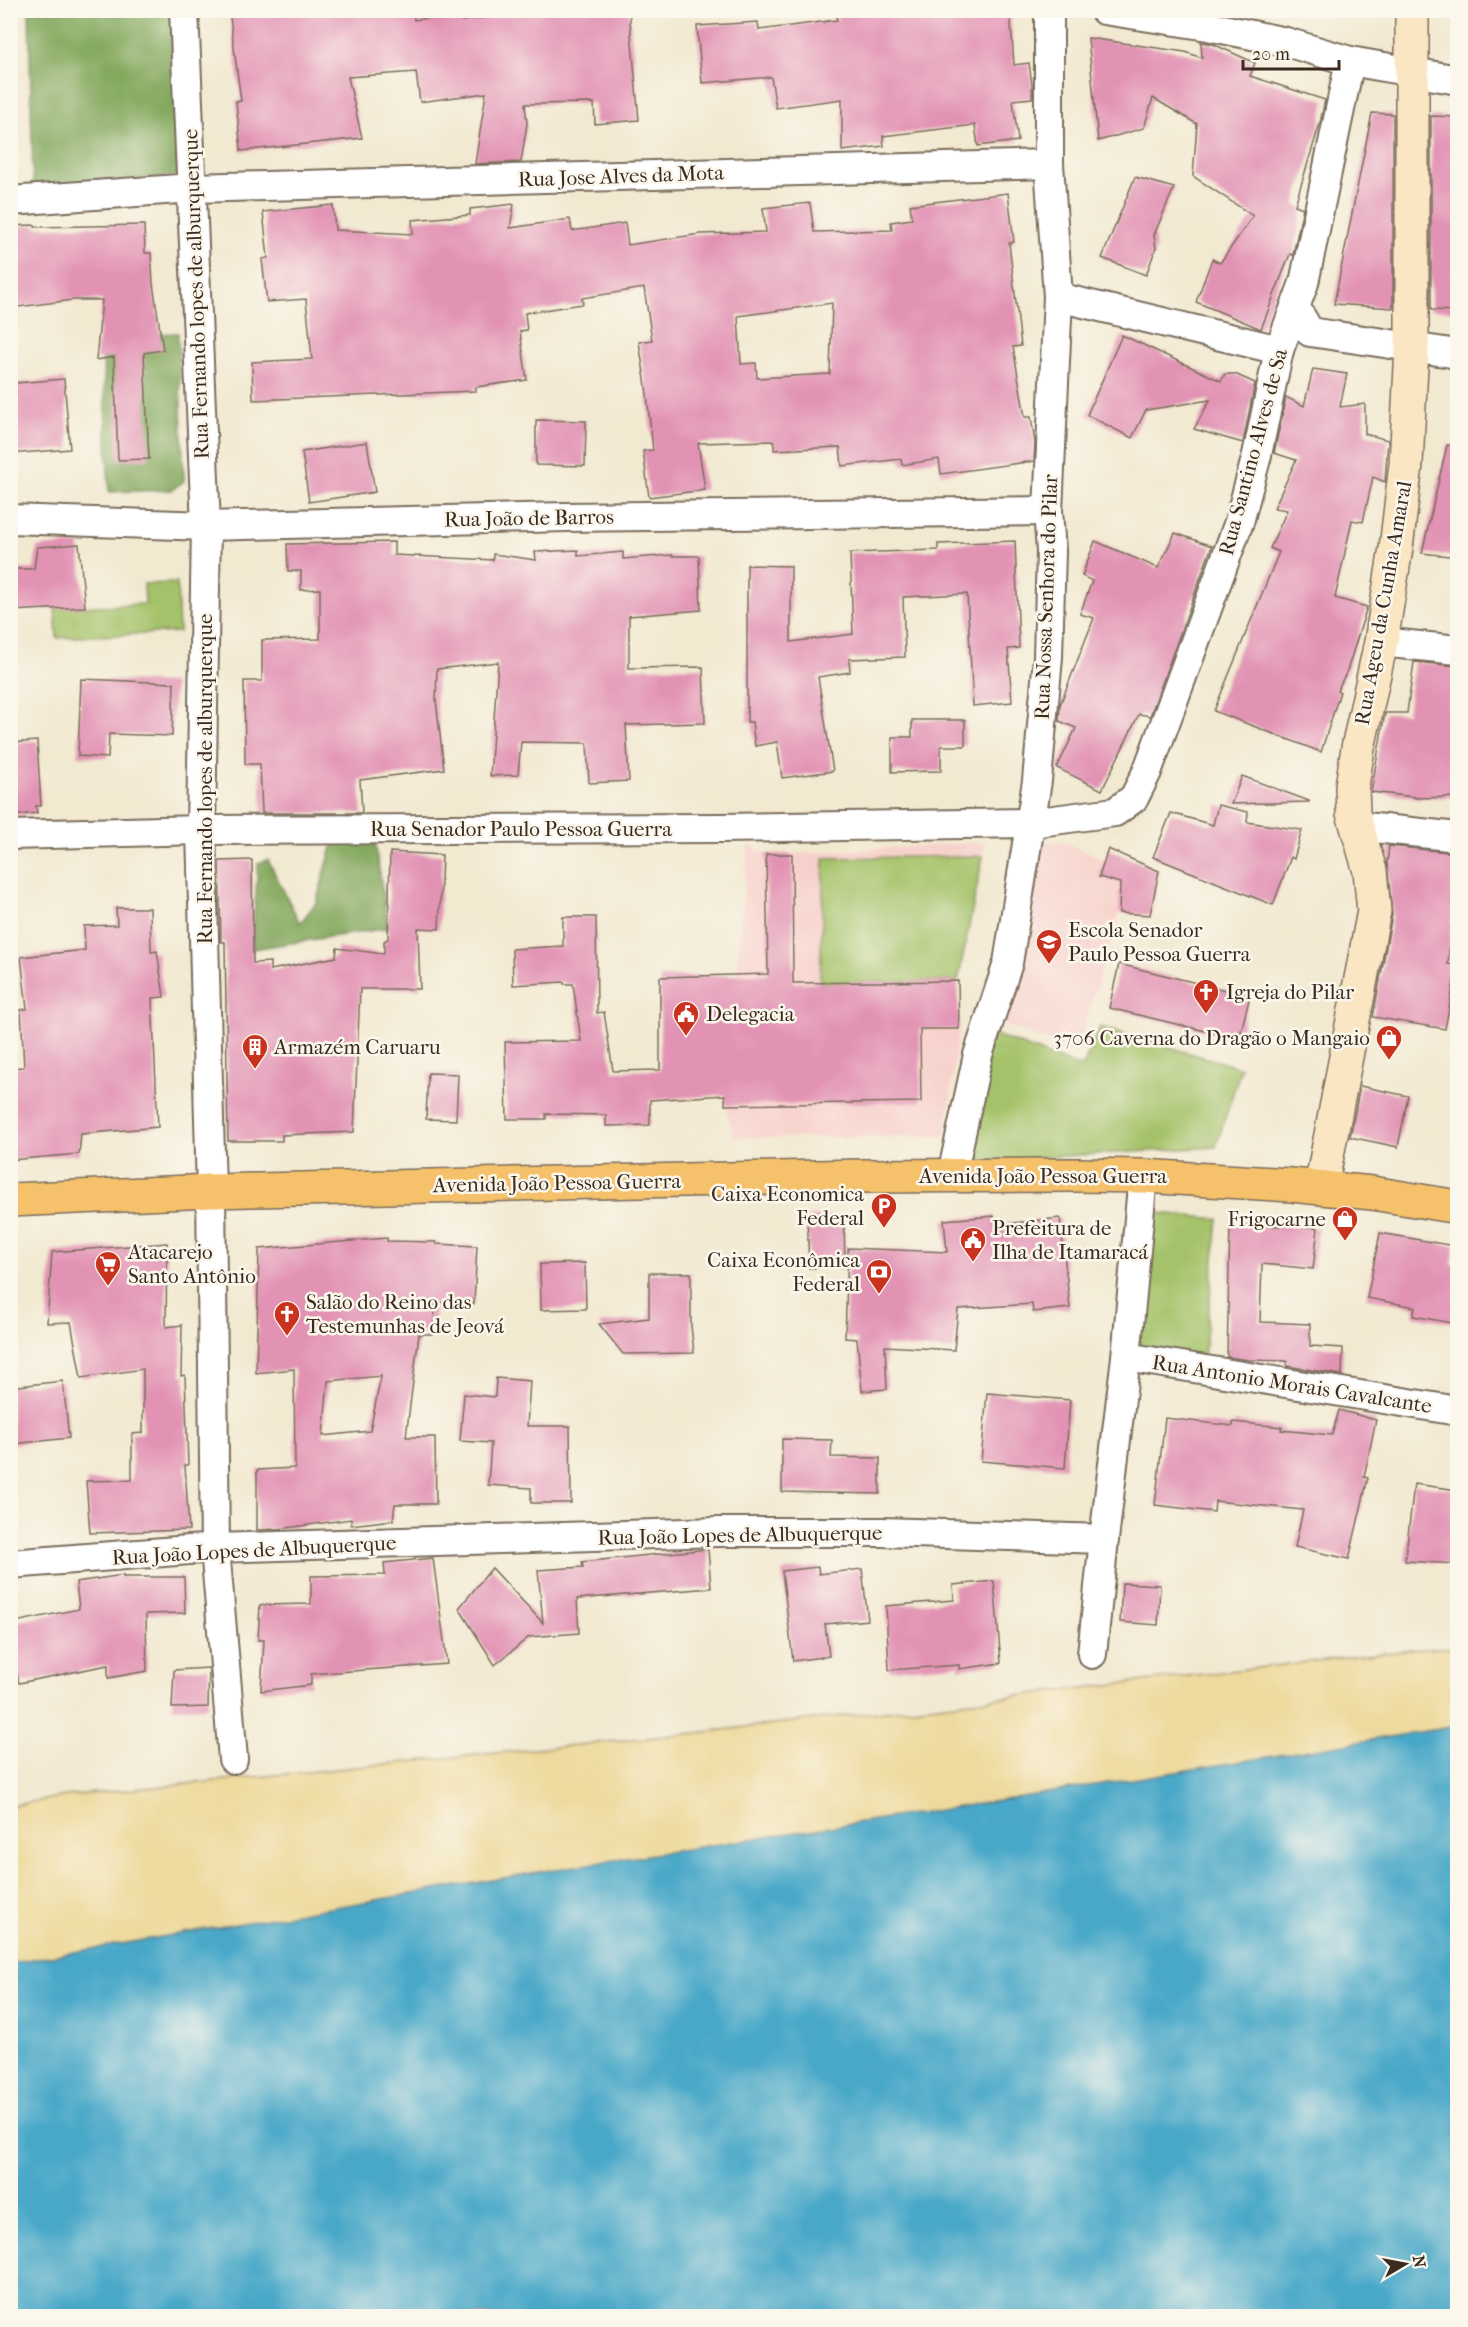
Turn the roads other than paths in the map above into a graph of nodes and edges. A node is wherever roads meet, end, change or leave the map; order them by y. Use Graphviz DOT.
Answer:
graph roads {
  1 [pos="184,10"];
  2 [pos="1048,10"];
  3 [pos="1104,10"];
  4 [pos="1412,10"];
  5 [pos="1350,61"];
  6 [pos="1413,71"];
  7 [pos="1458,80"];
  8 [pos="1049,164"];
  9 [pos="193,188"];
  10 [pos="10,201"];
  11 [pos="1058,297"];
  12 [pos="1296,307"];
  13 [pos="1412,347"];
  14 [pos="1280,350"];
  15 [pos="1458,354"];
  16 [pos="1048,511"];
  17 [pos="10,519"];
  18 [pos="206,526"];
  19 [pos="1381,642"];
  20 [pos="1458,650"];
  21 [pos="1031,824"];
  22 [pos="1356,826"];
  23 [pos="201,830"];
  24 [pos="10,835"];
  25 [pos="1458,837"];
  26 [pos="952,1175"];
  27 [pos="1143,1176"];
  28 [pos="1321,1187"];
  29 [pos="211,1191"];
  30 [pos="10,1200"];
  31 [pos="1458,1207"];
  32 [pos="1126,1357"];
  33 [pos="1458,1411"];
  34 [pos="1104,1539"];
  35 [pos="215,1548"];
  36 [pos="10,1564"];
  37 [pos="1092,1654"];
  38 [pos="233,1759"];
  1 -- 9 [label="street, Rua Fernando lopes de alburquerque"];
  2 -- 8 [label="street, Rua Nossa Senhora do Pilar"];
  3 -- 5 [label="street"];
  4 -- 6 [label="street, Rua Ageu da Cunha Amaral"];
  5 -- 6 [label="street"];
  5 -- 12 [label="street, Rua Santino Alves de Sa"];
  6 -- 7 [label="street"];
  6 -- 13 [label="street, Rua Ageu da Cunha Amaral"];
  8 -- 9 [label="street, Rua Jose Alves da Mota"];
  8 -- 11 [label="street, Rua Nossa Senhora do Pilar"];
  9 -- 10 [label="street, Rua Jose Alves da Mota"];
  9 -- 18 [label="street, Rua Fernando lopes de alburquerque"];
  11 -- 14 [label="street"];
  11 -- 16 [label="street, Rua Nossa Senhora do Pilar"];
  12 -- 13 [label="street"];
  12 -- 14 [label="street, Rua Santino Alves de Sa"];
  13 -- 15 [label="street"];
  13 -- 19 [label="street, Rua Ageu da Cunha Amaral"];
  14 -- 21 [label="street, Rua Santino Alves de Sa"];
  16 -- 18 [label="street, Rua João de Barros"];
  16 -- 21 [label="street, Rua Nossa Senhora do Pilar"];
  17 -- 18 [label="street, Rua João de Barros"];
  18 -- 23 [label="street, Rua Fernando lopes de alburquerque"];
  19 -- 20 [label="street"];
  19 -- 22 [label="street, Rua Ageu da Cunha Amaral"];
  21 -- 23 [label="street, Rua Senador Paulo Pessoa Guerra"];
  21 -- 26 [label="street, Rua Nossa Senhora do Pilar"];
  22 -- 25 [label="street"];
  22 -- 28 [label="street, Rua Ageu da Cunha Amaral"];
  23 -- 24 [label="street, Rua Senador Paulo Pessoa Guerra"];
  23 -- 29 [label="street, Rua Fernando lopes de alburquerque"];
  26 -- 27 [label="main road, Avenida João Pessoa Guerra"];
  26 -- 29 [label="main road, Avenida João Pessoa Guerra"];
  27 -- 28 [label="main road, Avenida João Pessoa Guerra"];
  27 -- 32 [label="street"];
  28 -- 31 [label="main road, Avenida João Pessoa Guerra"];
  29 -- 30 [label="main road, Avenida João Pessoa Guerra"];
  29 -- 35 [label="street, Rua Fernando lopes de alburquerque"];
  32 -- 33 [label="street, Rua Antonio Morais Cavalcante"];
  32 -- 34 [label="street"];
  34 -- 35 [label="street, Rua João Lopes de Albuquerque"];
  34 -- 37 [label="street"];
  35 -- 36 [label="street, Rua João Lopes de Albuquerque"];
  35 -- 38 [label="street, Rua Fernando lopes de alburquerque"];
}
